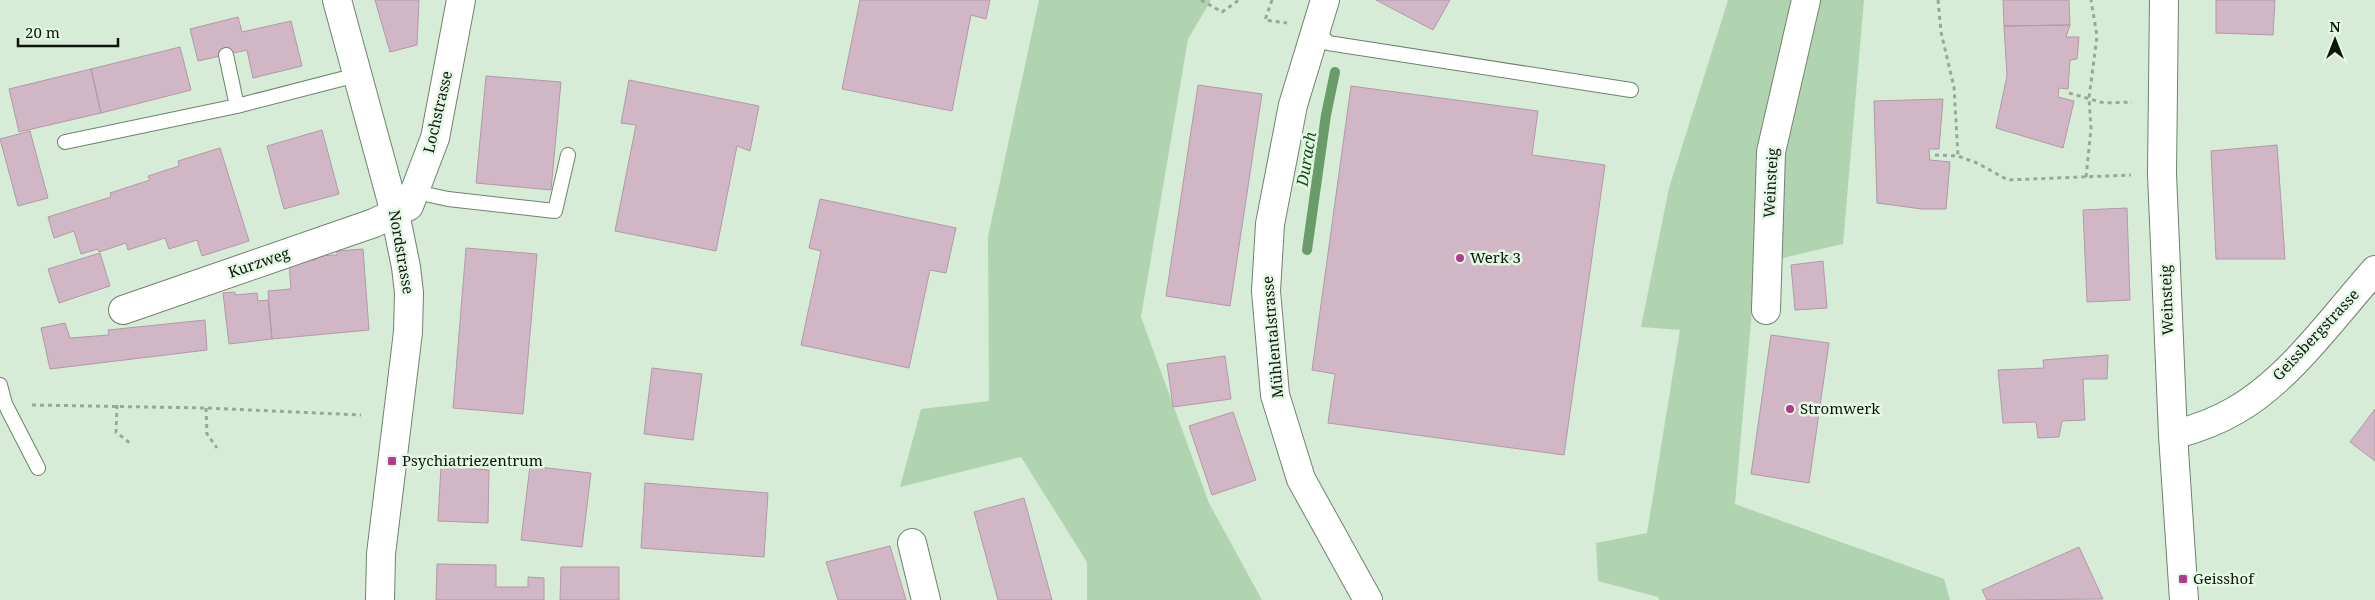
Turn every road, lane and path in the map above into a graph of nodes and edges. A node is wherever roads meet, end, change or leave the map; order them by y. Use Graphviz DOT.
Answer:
graph roads {
  1 [pos="338,0"];
  2 [pos="461,0"];
  3 [pos="1201,0"];
  4 [pos="1239,0"];
  5 [pos="1272,0"];
  6 [pos="1325,0"];
  7 [pos="1806,0"];
  8 [pos="1938,0"];
  9 [pos="2091,0"];
  10 [pos="2164,0"];
  11 [pos="1315,27"];
  12 [pos="226,55"];
  13 [pos="357,75"];
  14 [pos="1631,90"];
  15 [pos="2069,93"];
  16 [pos="2089,98"];
  17 [pos="2163,101"];
  18 [pos="237,106"];
  19 [pos="65,142"];
  20 [pos="568,155"];
  21 [pos="1935,155"];
  22 [pos="1958,156"];
  23 [pos="2162,174"];
  24 [pos="2086,177"];
  25 [pos="416,192"];
  26 [pos="395,213"];
  27 [pos="2375,270"];
  28 [pos="123,310"];
  29 [pos="1766,310"];
  30 [pos="0,385"];
  31 [pos="5,404"];
  32 [pos="117,406"];
  33 [pos="206,408"];
  34 [pos="361,416"];
  35 [pos="2173,436"];
  36 [pos="131,444"];
  37 [pos="217,448"];
  38 [pos="38,468"];
  39 [pos="912,543"];
  40 [pos="380,600"];
  41 [pos="926,600"];
  42 [pos="1368,600"];
  43 [pos="2184,600"];
  1 -- 13 [label="street, Nordstrasse"];
  2 -- 25 [label="street, Lochstrasse"];
  3 -- 4 [label="path"];
  5 -- 11 [label="path"];
  6 -- 11 [label="street, Mühlentalstrasse"];
  7 -- 29 [label="street, Weinsteig"];
  8 -- 22 [label="path"];
  9 -- 16 [label="path"];
  10 -- 17 [label="street, Weinsteig"];
  11 -- 14 [label="lane"];
  11 -- 42 [label="street, Mühlentalstrasse"];
  12 -- 18 [label="lane"];
  13 -- 18 [label="lane"];
  13 -- 26 [label="street, Nordstrasse"];
  15 -- 16 [label="path"];
  16 -- 17 [label="path"];
  16 -- 24 [label="path"];
  17 -- 23 [label="street, Weinsteig"];
  18 -- 19 [label="lane"];
  20 -- 25 [label="lane"];
  21 -- 22 [label="path"];
  22 -- 24 [label="path"];
  23 -- 24 [label="path"];
  23 -- 35 [label="street, Weinsteig"];
  25 -- 26 [label="street, Lochstrasse"];
  26 -- 28 [label="street, Kurzweg"];
  26 -- 40 [label="street, Nordstrasse"];
  27 -- 35 [label="street, Geissbergstrasse"];
  30 -- 31 [label="lane"];
  31 -- 32 [label="path"];
  31 -- 38 [label="lane"];
  32 -- 33 [label="path"];
  32 -- 36 [label="path"];
  33 -- 34 [label="path"];
  33 -- 37 [label="path"];
  35 -- 43 [label="street, Weinsteig"];
  39 -- 41 [label="street"];
}
